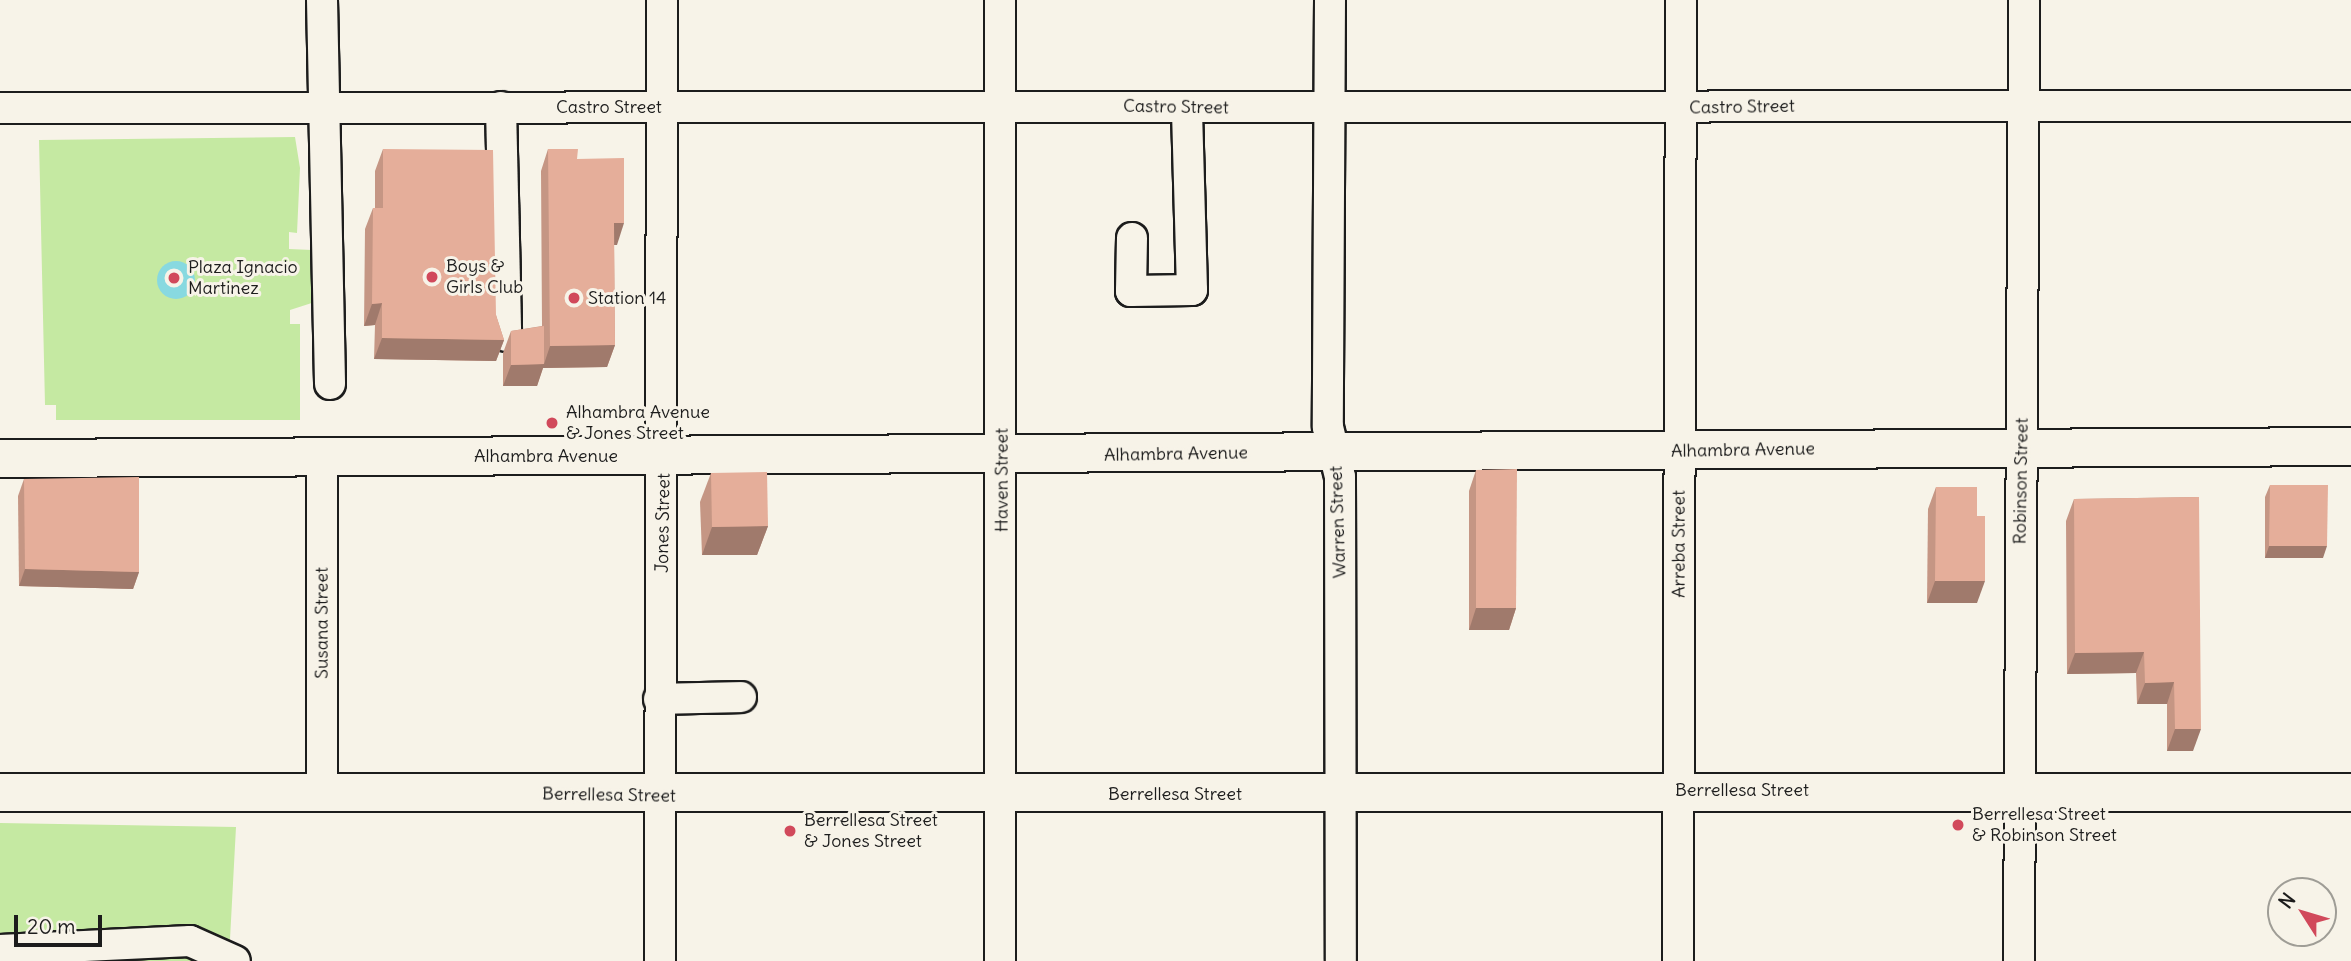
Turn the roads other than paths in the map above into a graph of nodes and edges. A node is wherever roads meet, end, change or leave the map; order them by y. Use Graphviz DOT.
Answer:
graph roads {
  1 [pos="322,0"];
  2 [pos="662,0"];
  3 [pos="1000,0"];
  4 [pos="1330,0"];
  5 [pos="1681,0"];
  6 [pos="2024,0"];
  7 [pos="2023,104"];
  8 [pos="1001,105"];
  9 [pos="663,106"];
  10 [pos="2351,106"];
  11 [pos="500,107"];
  12 [pos="1187,107"];
  13 [pos="0,108"];
  14 [pos="1681,108"];
  15 [pos="323,109"];
  16 [pos="1329,109"];
  17 [pos="1132,238"];
  18 [pos="506,336"];
  19 [pos="330,384"];
  20 [pos="2022,446"];
  21 [pos="2351,446"];
  22 [pos="1679,451"];
  23 [pos="1334,452"];
  24 [pos="664,455"];
  25 [pos="1002,456"];
  26 [pos="322,457"];
  27 [pos="0,458"];
  28 [pos="741,697"];
  29 [pos="659,699"];
  30 [pos="1681,789"];
  31 [pos="322,790"];
  32 [pos="0,792"];
  33 [pos="2018,792"];
  34 [pos="2351,792"];
  35 [pos="1001,794"];
  36 [pos="1343,794"];
  37 [pos="657,796"];
  38 [pos="0,950"];
  39 [pos="236,961"];
  40 [pos="660,961"];
  41 [pos="1000,961"];
  42 [pos="1341,961"];
  43 [pos="1678,961"];
  44 [pos="2019,961"];
  1 -- 15 [label="street"];
  2 -- 9 [label="street, Jones Street"];
  3 -- 8 [label="street, Haven Street"];
  4 -- 16 [label="street, Warren Street"];
  5 -- 14 [label="street, Arreba Street"];
  6 -- 7 [label="street, Robinson Street"];
  7 -- 10 [label="street, Castro Street"];
  7 -- 14 [label="street, Castro Street"];
  7 -- 20 [label="street, Robinson Street"];
  8 -- 9 [label="street, Castro Street"];
  8 -- 12 [label="street, Castro Street"];
  8 -- 25 [label="street, Haven Street"];
  9 -- 11 [label="street, Castro Street"];
  9 -- 24 [label="street, Jones Street"];
  11 -- 15 [label="street, Castro Street"];
  11 -- 18 [label="street"];
  12 -- 16 [label="street, Castro Street"];
  12 -- 17 [label="street"];
  13 -- 15 [label="street, Castro Street"];
  14 -- 16 [label="street, Castro Street"];
  14 -- 22 [label="street, Arreba Street"];
  15 -- 19 [label="street"];
  16 -- 23 [label="street, Warren Street"];
  20 -- 21 [label="main road, Alhambra Avenue"];
  20 -- 22 [label="main road, Alhambra Avenue"];
  20 -- 33 [label="street, Robinson Street"];
  22 -- 23 [label="main road, Alhambra Avenue"];
  22 -- 30 [label="street, Arreba Street"];
  23 -- 25 [label="main road, Alhambra Avenue"];
  23 -- 36 [label="street, Warren Street"];
  24 -- 25 [label="main road, Alhambra Avenue"];
  24 -- 26 [label="main road, Alhambra Avenue"];
  24 -- 29 [label="street, Jones Street"];
  25 -- 35 [label="street, Haven Street"];
  26 -- 27 [label="main road, Alhambra Avenue"];
  26 -- 31 [label="street, Susana Street"];
  28 -- 29 [label="street"];
  29 -- 37 [label="street, Jones Street"];
  30 -- 33 [label="main road, Berrellesa Street"];
  30 -- 36 [label="main road, Berrellesa Street"];
  30 -- 43 [label="street, Arreba Street"];
  31 -- 32 [label="main road, Berrellesa Street"];
  31 -- 37 [label="main road, Berrellesa Street"];
  33 -- 34 [label="main road, Berrellesa Street"];
  33 -- 44 [label="street, Robinson Street"];
  35 -- 36 [label="main road, Berrellesa Street"];
  35 -- 37 [label="main road, Berrellesa Street"];
  35 -- 41 [label="street, Haven Street"];
  36 -- 42 [label="street, Warren Street"];
  37 -- 40 [label="street, Jones Street"];
  38 -- 39 [label="street"];
}
